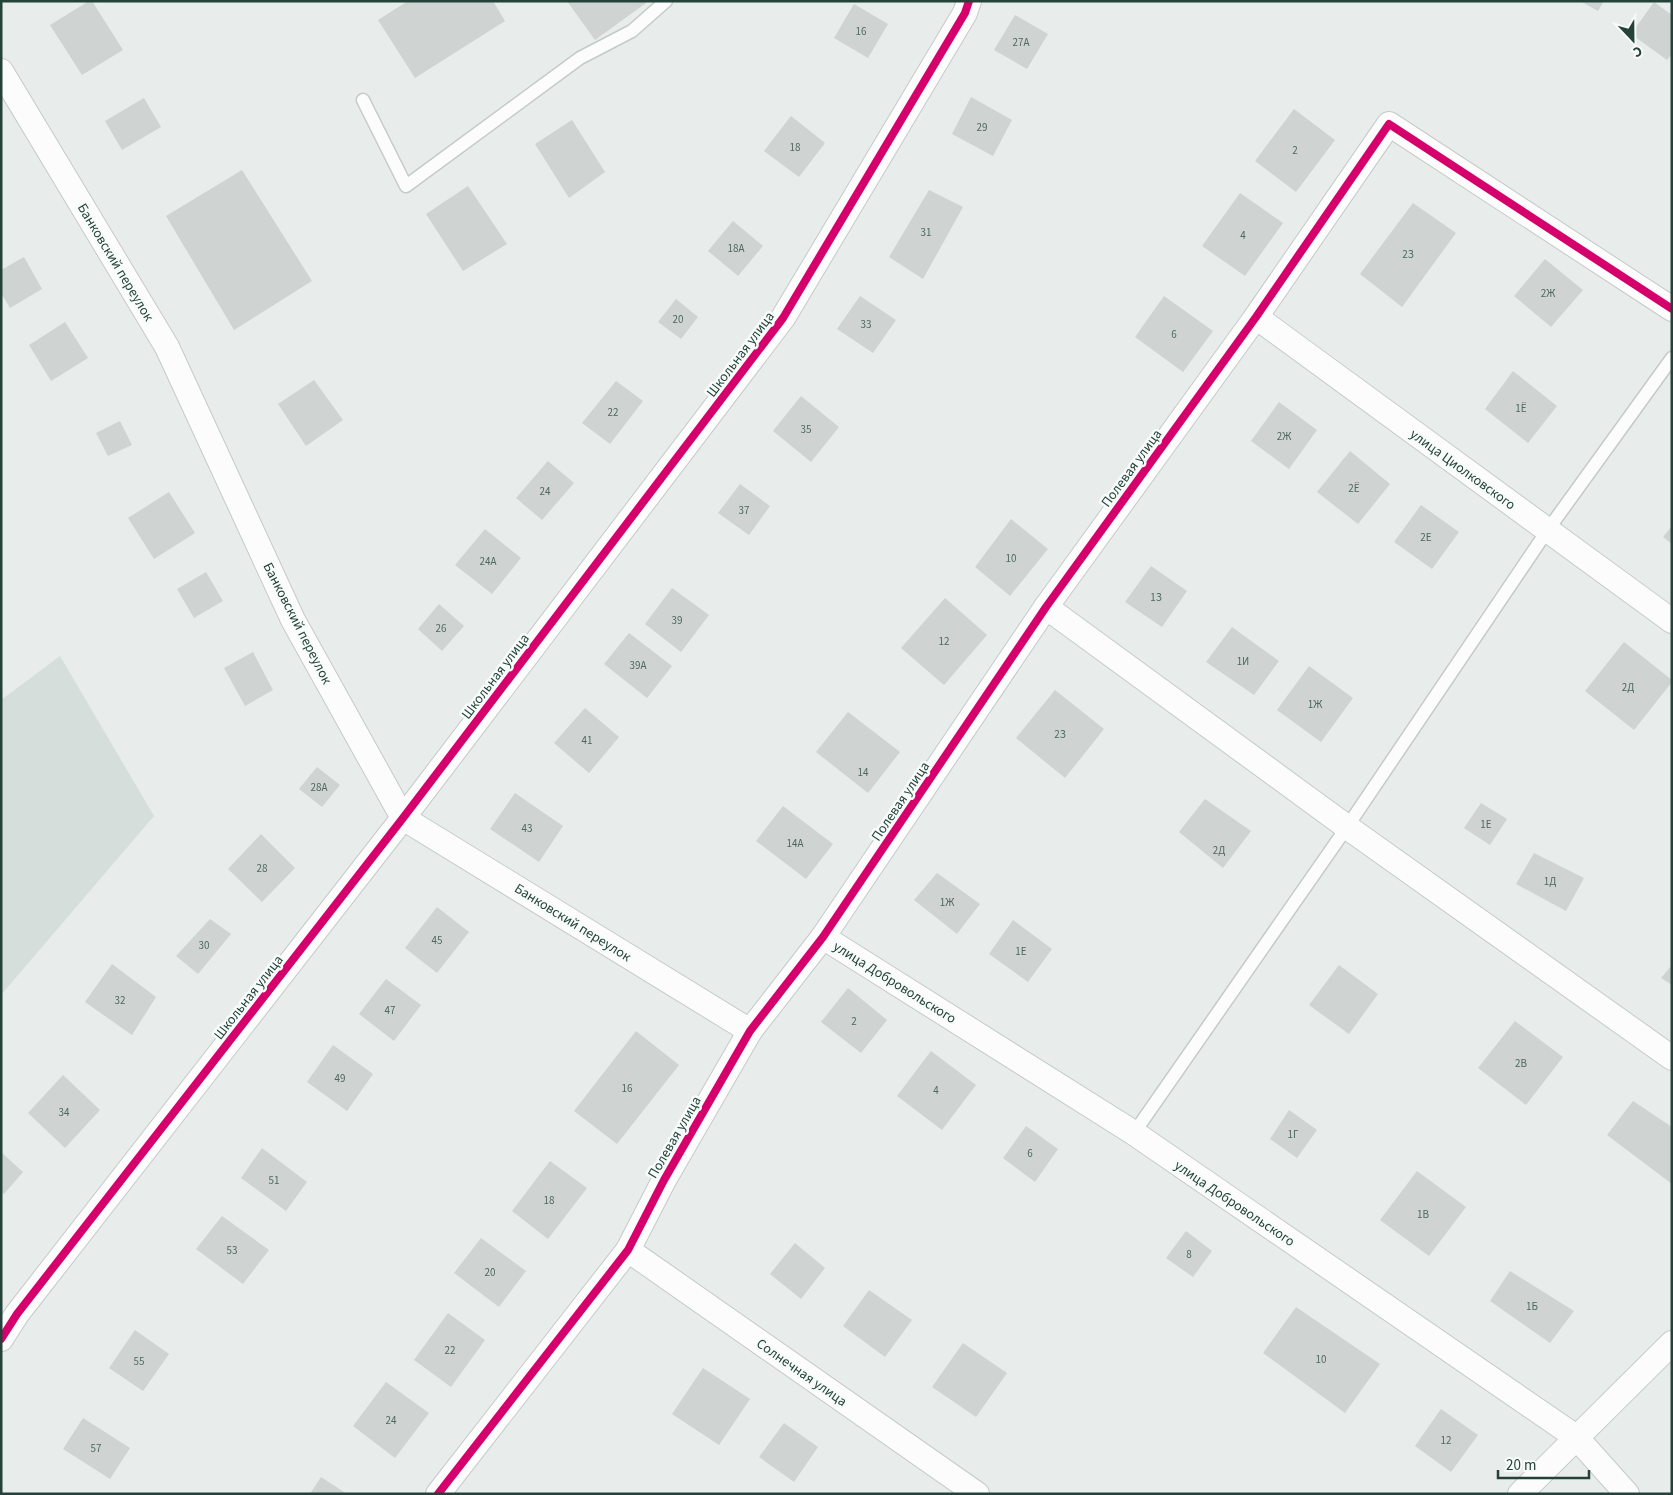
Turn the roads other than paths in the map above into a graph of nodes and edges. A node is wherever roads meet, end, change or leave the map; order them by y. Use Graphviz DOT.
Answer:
graph roads {
  1 [pos="666,1"];
  2 [pos="968,2"];
  3 [pos="1,70"];
  4 [pos="363,100"];
  5 [pos="1672,308"];
  6 [pos="1256,317"];
  7 [pos="1672,358"];
  8 [pos="1547,531"];
  9 [pos="1046,607"];
  10 [pos="1672,621"];
  11 [pos="404,818"];
  12 [pos="1346,827"];
  13 [pos="823,937"];
  14 [pos="750,1031"];
  15 [pos="1672,1058"];
  16 [pos="1134,1133"];
  17 [pos="628,1250"];
  18 [pos="1,1339"];
  19 [pos="1672,1343"];
  20 [pos="1576,1437"];
  21 [pos="438,1494"];
  22 [pos="977,1494"];
  23 [pos="1520,1494"];
  24 [pos="1627,1494"];
  1 -- 4 [label="lane"];
  2 -- 11 [label="street, Школьная улица"];
  3 -- 11 [label="street, Банковский переулок"];
  5 -- 6 [label="street, Полевая улица"];
  6 -- 8 [label="street, улица Циолковского"];
  6 -- 9 [label="street, Полевая улица"];
  7 -- 8 [label="lane"];
  8 -- 10 [label="street, улица Циолковского"];
  8 -- 12 [label="lane"];
  9 -- 12 [label="street"];
  9 -- 13 [label="street, Полевая улица"];
  11 -- 14 [label="street, Банковский переулок"];
  11 -- 18 [label="street, Школьная улица"];
  12 -- 15 [label="street"];
  12 -- 16 [label="lane"];
  13 -- 14 [label="street, Полевая улица"];
  13 -- 16 [label="street, улица Добровольского"];
  14 -- 17 [label="street, Полевая улица"];
  16 -- 20 [label="street, улица Добровольского"];
  17 -- 21 [label="street, Полевая улица"];
  17 -- 22 [label="street, Солнечная улица"];
  19 -- 20 [label="street"];
  20 -- 23 [label="street"];
  20 -- 24 [label="street, улица Добровольского"];
}
